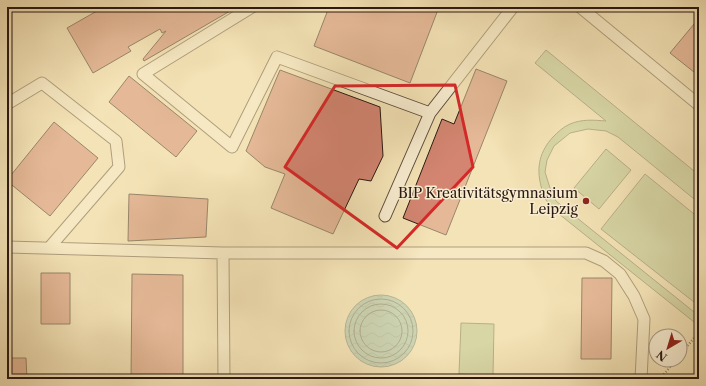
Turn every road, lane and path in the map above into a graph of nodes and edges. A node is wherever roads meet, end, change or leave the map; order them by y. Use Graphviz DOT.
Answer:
graph roads {
  1 [pos="252,7"];
  2 [pos="513,7"];
  3 [pos="580,7"];
  4 [pos="7,104"];
  5 [pos="699,105"];
  6 [pos="430,113"];
  7 [pos="385,216"];
  8 [pos="7,247"];
  9 [pos="49,248"];
  10 [pos="223,253"];
  11 [pos="699,332"];
  12 [pos="688,345"];
  13 [pos="669,368"];
  14 [pos="224,379"];
  15 [pos="641,379"];
  16 [pos="660,379"];
  1 -- 6 [label="lane"];
  2 -- 6 [label="lane"];
  3 -- 5 [label="lane"];
  4 -- 9 [label="lane"];
  6 -- 7 [label="lane"];
  8 -- 9 [label="lane"];
  9 -- 10 [label="lane"];
  10 -- 14 [label="lane"];
  10 -- 15 [label="lane"];
  11 -- 12 [label="path"];
  13 -- 16 [label="path"];
}
